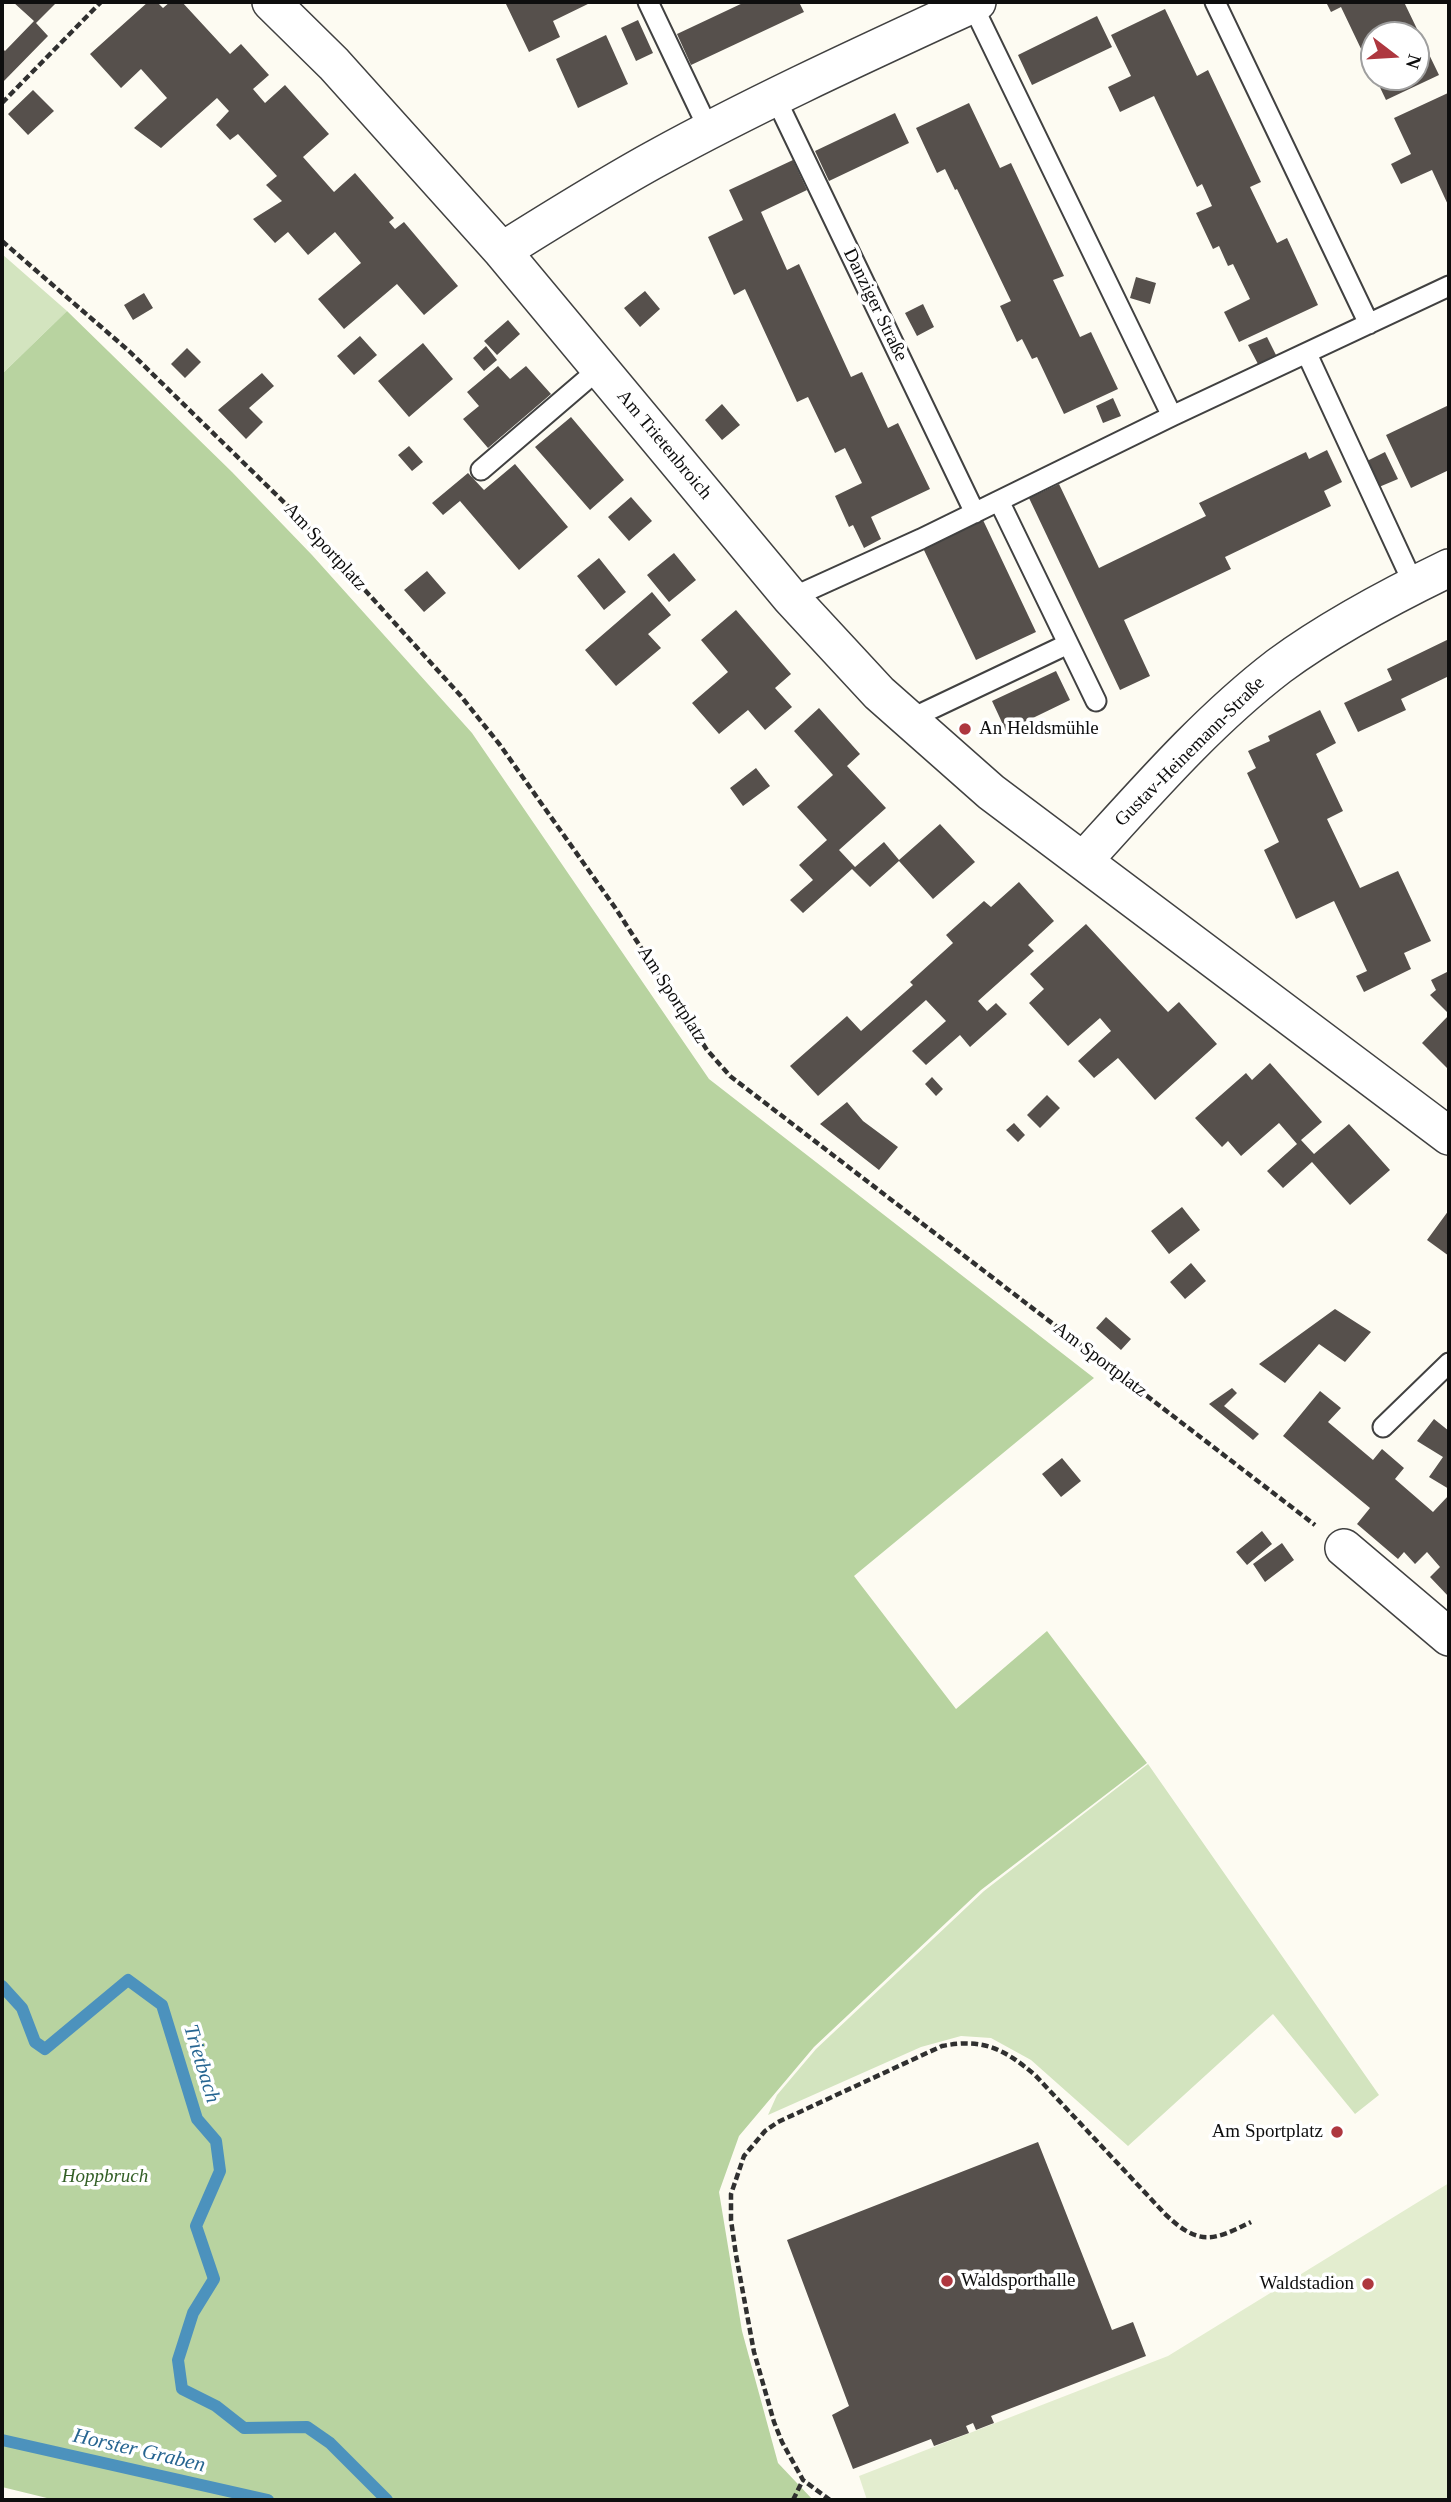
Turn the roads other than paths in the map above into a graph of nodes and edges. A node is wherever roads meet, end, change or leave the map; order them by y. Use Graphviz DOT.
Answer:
graph roads {
  1 [pos="271,2"];
  2 [pos="648,2"];
  3 [pos="1215,2"];
  4 [pos="962,5"];
  5 [pos="775,97"];
  6 [pos="709,130"];
  7 [pos="502,251"];
  8 [pos="1449,286"];
  9 [pos="1369,324"];
  10 [pos="1307,354"];
  11 [pos="600,368"];
  12 [pos="1172,416"];
  13 [pos="481,470"];
  14 [pos="999,501"];
  15 [pos="975,513"];
  16 [pos="1449,568"];
  17 [pos="1414,585"];
  18 [pos="791,598"];
  19 [pos="1068,644"];
  20 [pos="1096,701"];
  21 [pos="908,720"];
  22 [pos="1083,861"];
  23 [pos="1449,1136"];
  24 [pos="1449,1363"];
  25 [pos="1383,1427"];
  26 [pos="1344,1548"];
  27 [pos="1449,1637"];
  1 -- 7 [label="street, Am Trietenbroich"];
  2 -- 6 [label="lane"];
  3 -- 9 [label="lane"];
  4 -- 5 [label="street"];
  4 -- 12 [label="lane"];
  5 -- 6 [label="street"];
  5 -- 15 [label="lane, Danziger Straße"];
  6 -- 7 [label="street"];
  7 -- 11 [label="street, Am Trietenbroich"];
  8 -- 9 [label="lane"];
  9 -- 10 [label="lane"];
  10 -- 12 [label="lane"];
  10 -- 17 [label="lane"];
  11 -- 13 [label="lane"];
  11 -- 18 [label="street, Am Trietenbroich"];
  12 -- 14 [label="lane"];
  14 -- 15 [label="lane"];
  14 -- 19 [label="lane"];
  15 -- 18 [label="lane"];
  16 -- 17 [label="street, Gustav-Heinemann-Straße"];
  17 -- 22 [label="street, Gustav-Heinemann-Straße"];
  18 -- 21 [label="street, Am Trietenbroich"];
  19 -- 20 [label="lane"];
  19 -- 21 [label="lane"];
  21 -- 22 [label="street, Am Trietenbroich"];
  22 -- 23 [label="street"];
  24 -- 25 [label="lane"];
  26 -- 27 [label="street"];
}
